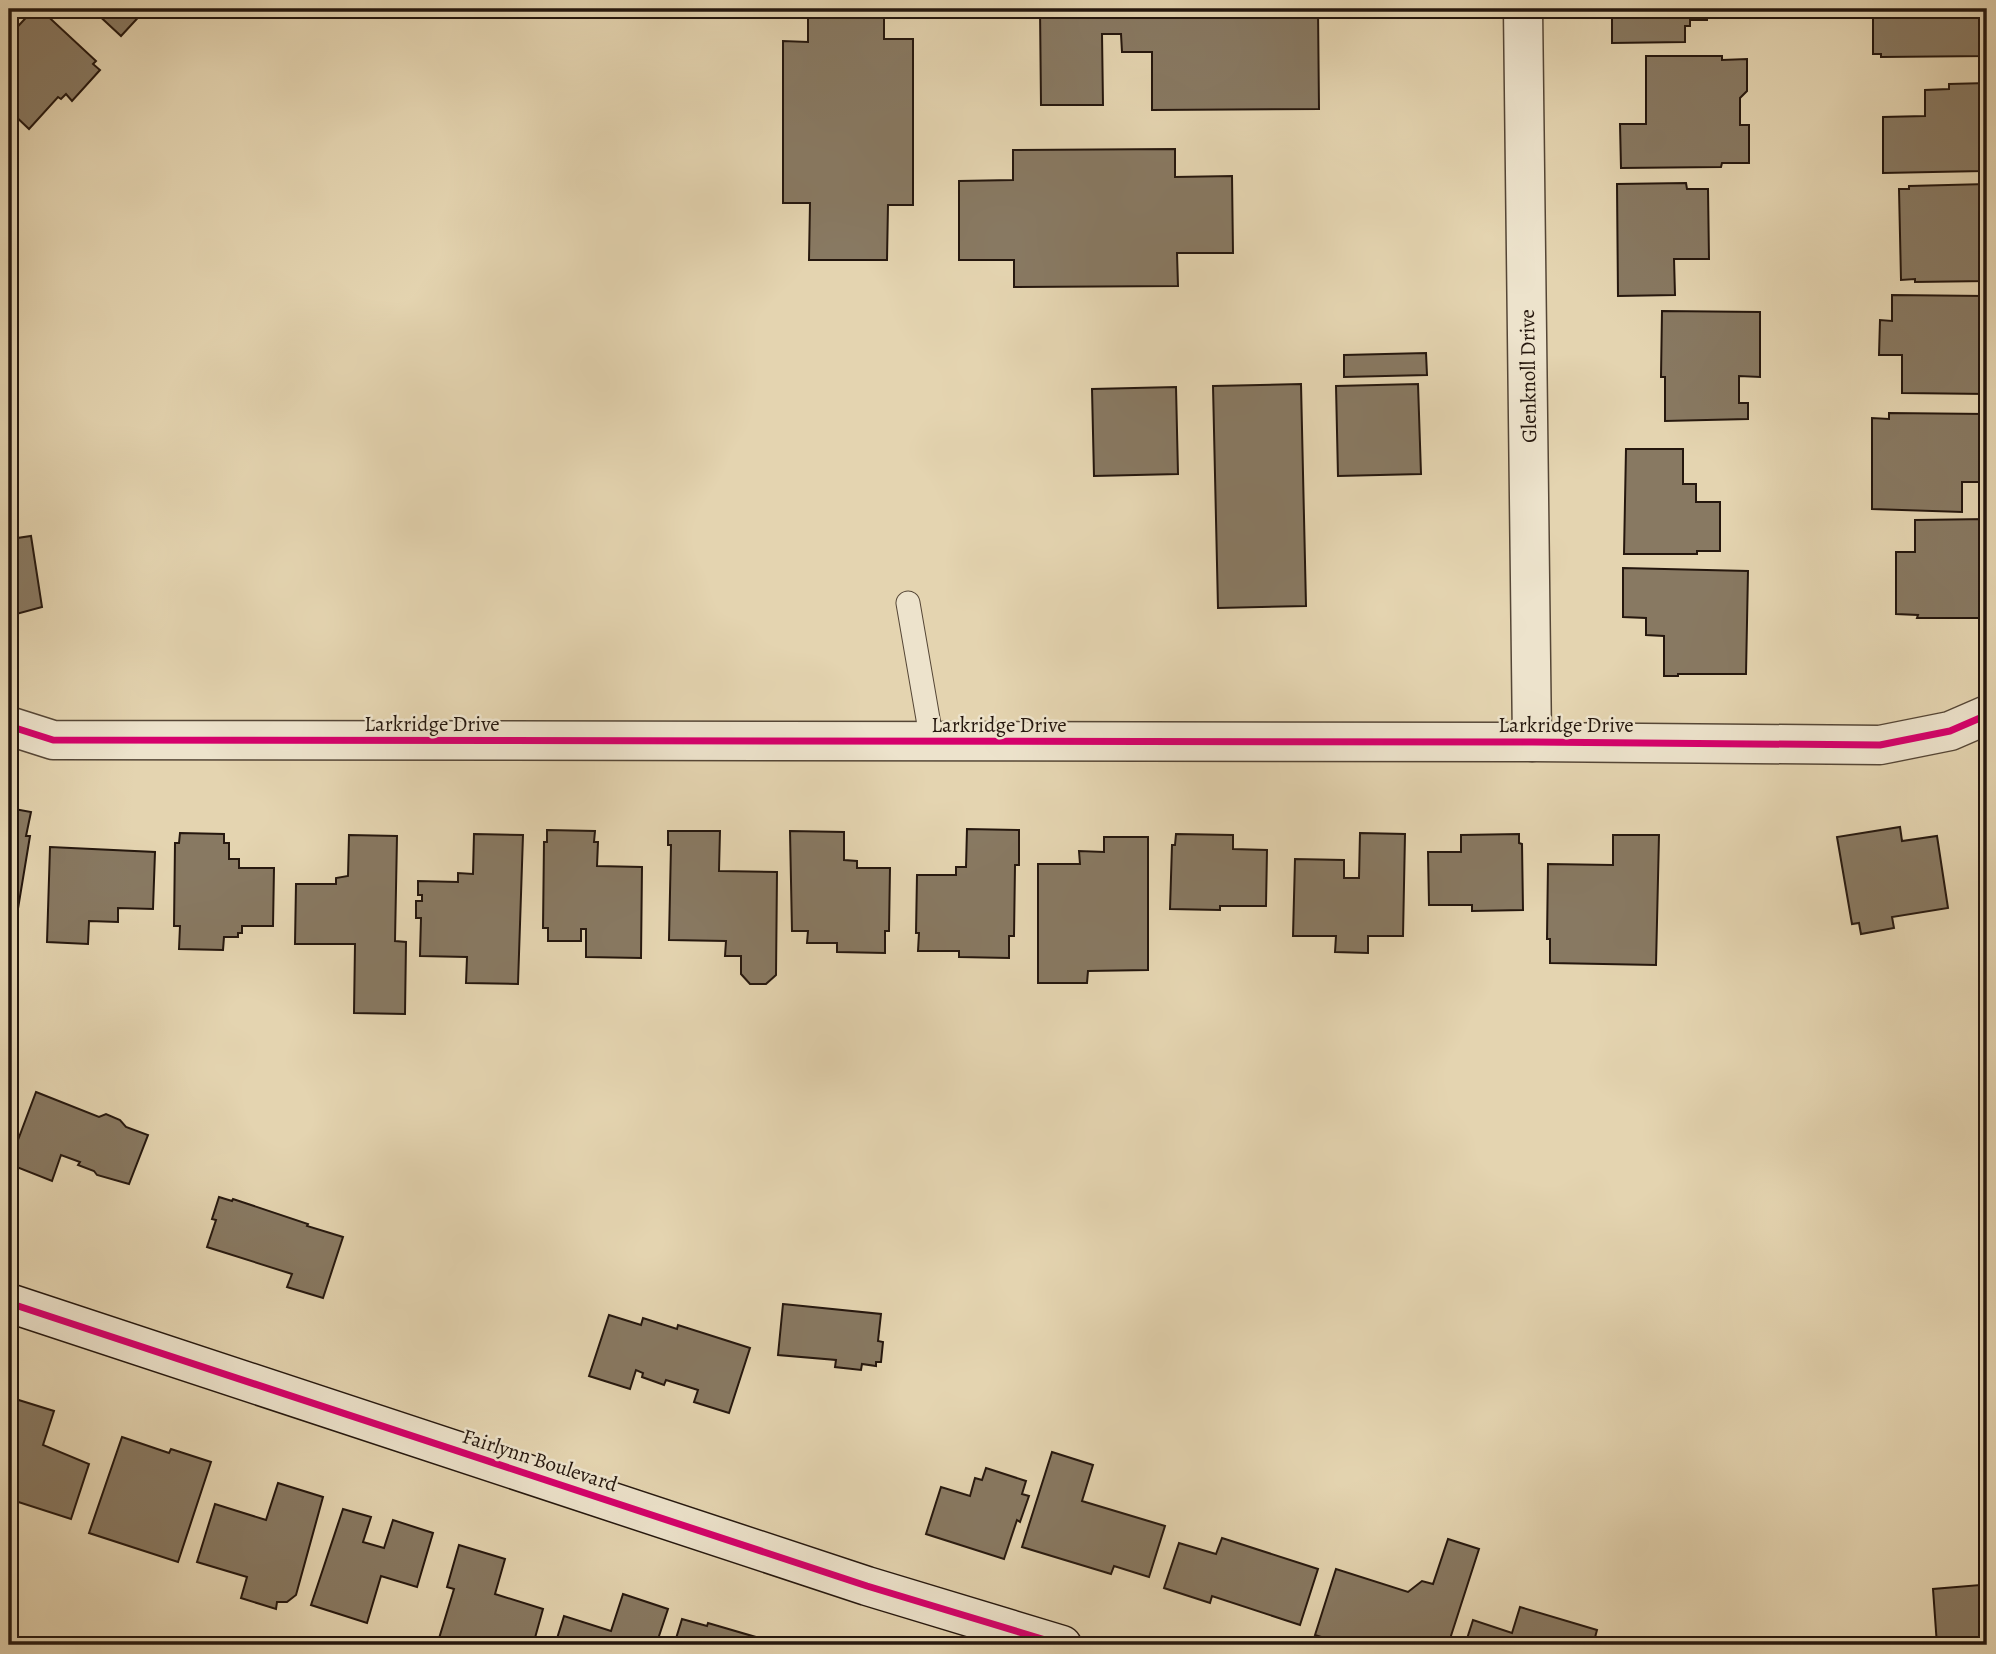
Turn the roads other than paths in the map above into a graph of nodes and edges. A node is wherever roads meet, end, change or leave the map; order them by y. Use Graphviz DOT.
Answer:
graph roads {
  1 [pos="1523,9"];
  2 [pos="908,603"];
  3 [pos="1987,715"];
  4 [pos="9,726"];
  5 [pos="932,742"];
  6 [pos="1532,742"];
  7 [pos="9,1303"];
  8 [pos="1062,1645"];
  1 -- 6 [label="street, Glenknoll Drive"];
  2 -- 5 [label="lane"];
  3 -- 6 [label="street, Larkridge Drive"];
  4 -- 5 [label="street, Larkridge Drive"];
  5 -- 6 [label="street, Larkridge Drive"];
  7 -- 8 [label="street, Fairlynn Boulevard"];
}
